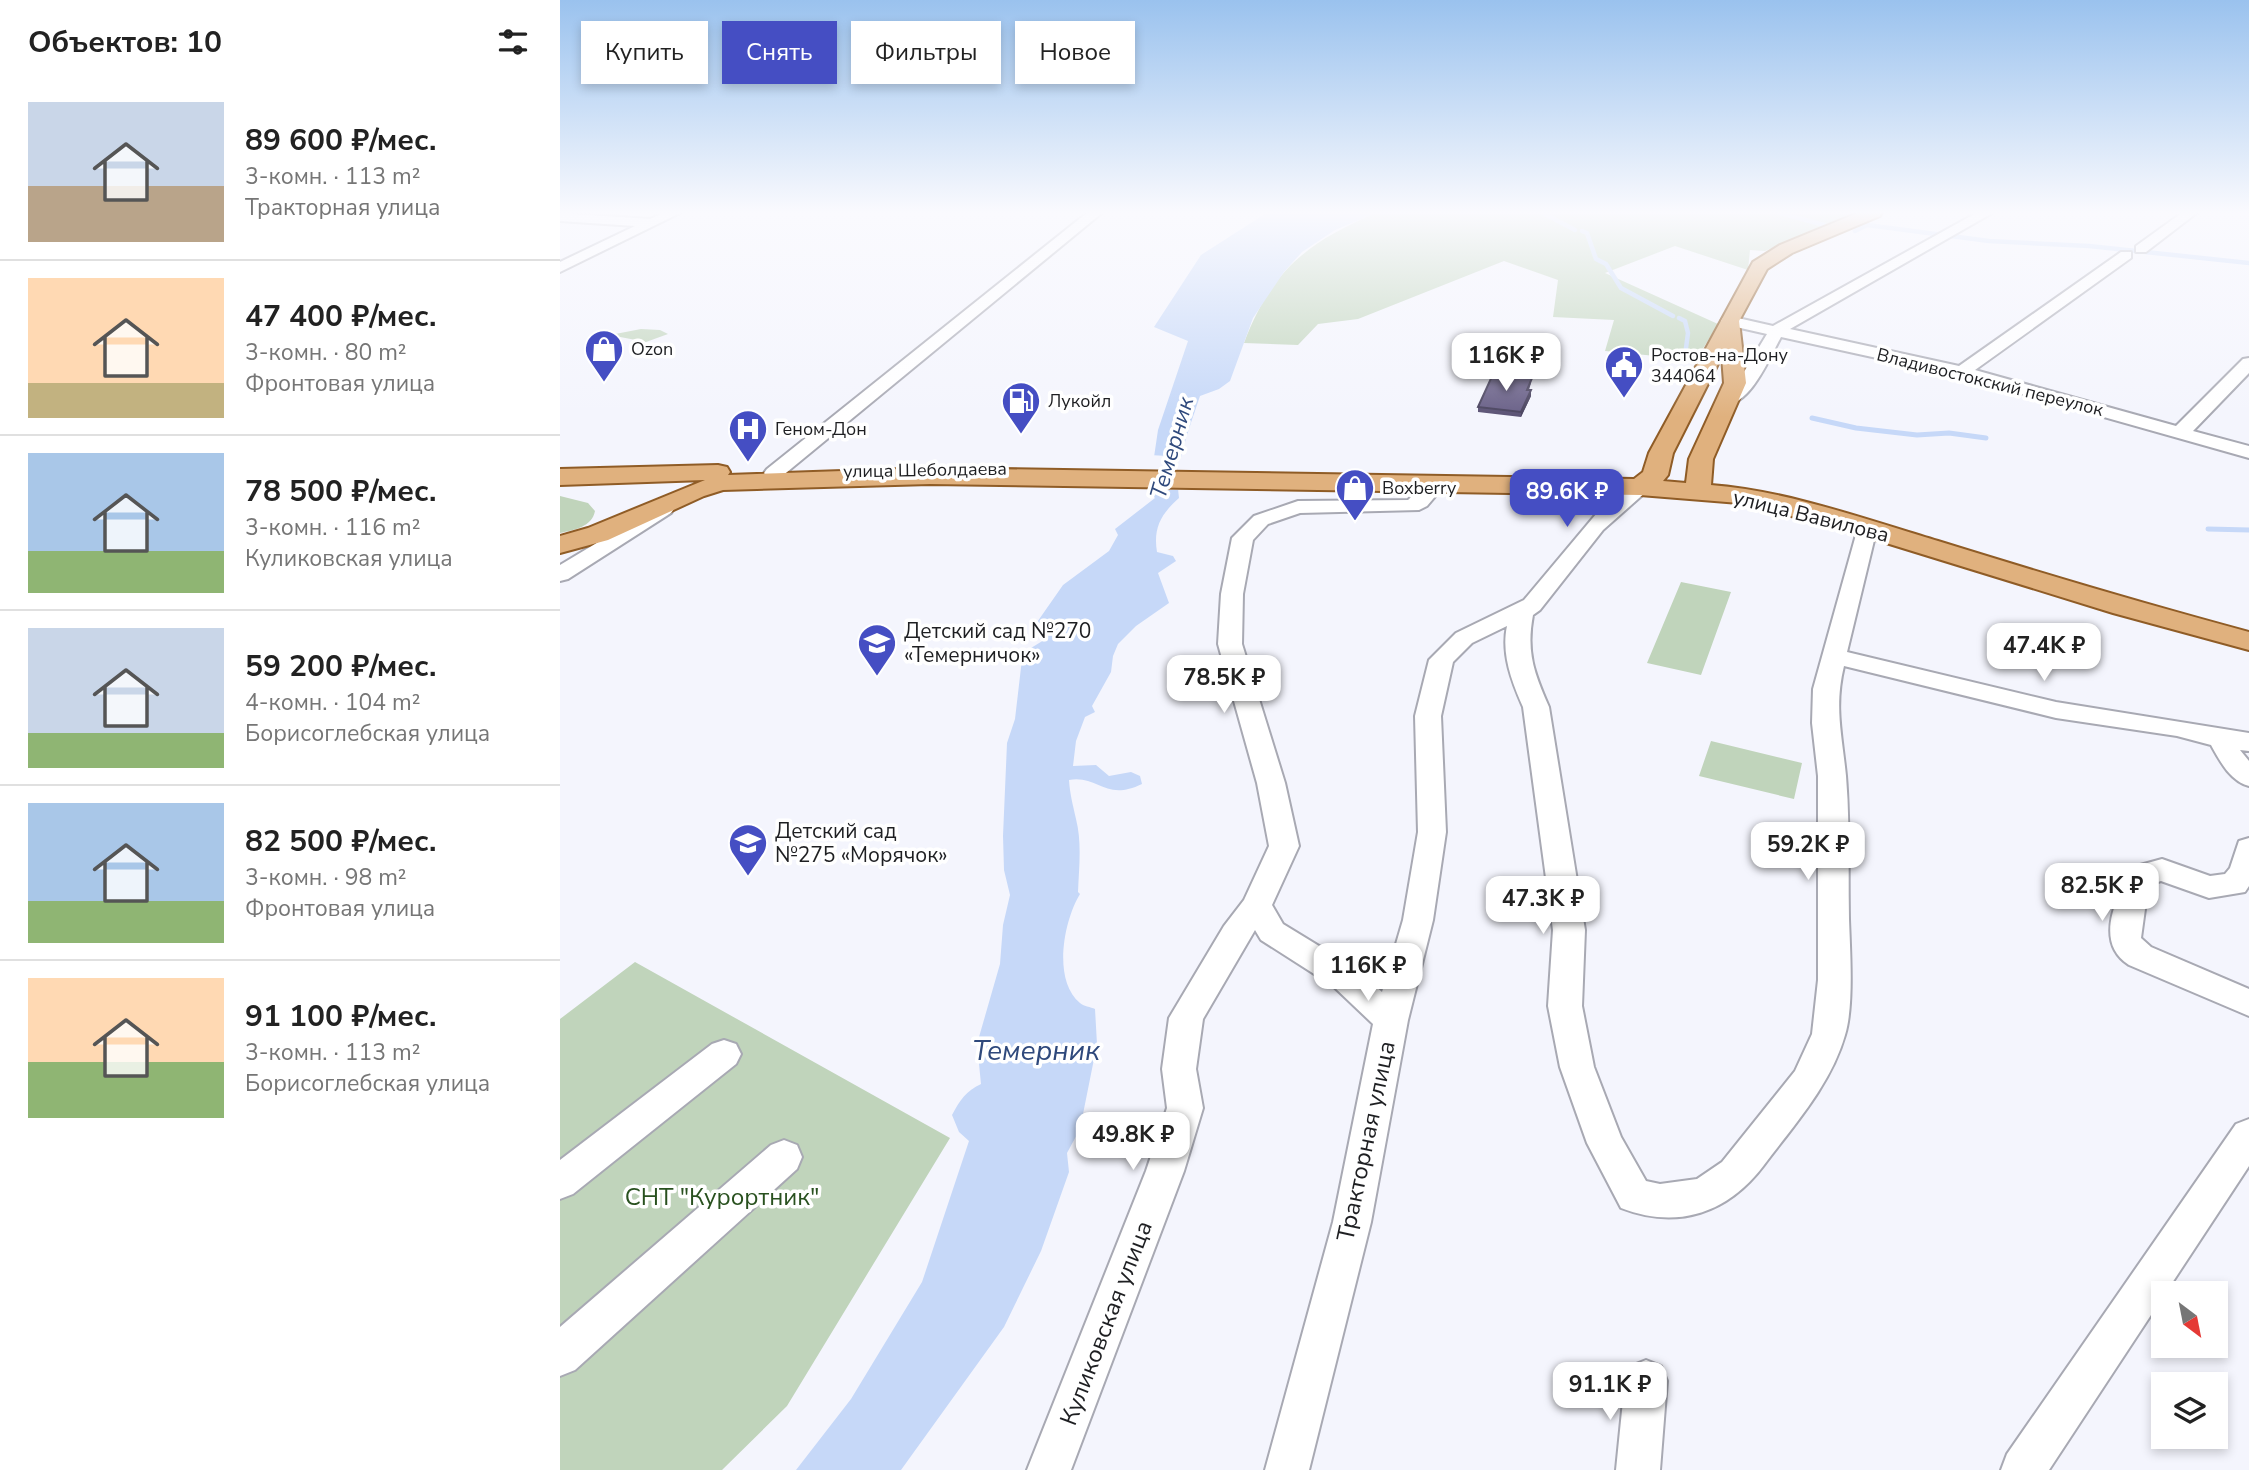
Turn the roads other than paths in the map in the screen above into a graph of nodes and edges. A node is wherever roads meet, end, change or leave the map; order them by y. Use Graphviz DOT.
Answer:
graph roads {
  1 [pos="1009,281"];
  2 [pos="1751,281"];
  3 [pos="1864,281"];
  4 [pos="2093,281"];
  5 [pos="1729,321"];
  6 [pos="1777,330"];
  7 [pos="2249,363"];
  8 [pos="1962,372"];
  9 [pos="1691,395"];
  10 [pos="1727,400"];
  11 [pos="1713,429"];
  12 [pos="2181,432"];
  13 [pos="2249,452"];
  14 [pos="760,476"];
  15 [pos="560,477"];
  16 [pos="1277,477"];
  17 [pos="1648,481"];
  18 [pos="1699,484"];
  19 [pos="1434,486"];
  20 [pos="560,487"];
  21 [pos="669,501"];
  22 [pos="1866,528"];
  23 [pos="598,534"];
  24 [pos="565,562"];
  25 [pos="1522,612"];
  26 [pos="2249,626"];
  27 [pos="2249,641"];
  28 [pos="1833,656"];
  29 [pos="2221,739"];
  30 [pos="2249,742"];
  31 [pos="2249,777"];
  32 [pos="2249,848"];
  33 [pos="1255,906"];
  34 [pos="2249,1003"];
  35 [pos="1391,1020"];
  36 [pos="724,1054"];
  37 [pos="2249,1135"];
  38 [pos="784,1157"];
  39 [pos="560,1182"];
  40 [pos="560,1355"];
  41 [pos="1646,1381"];
  42 [pos="1049,1470"];
  43 [pos="1287,1470"];
  44 [pos="1637,1470"];
  45 [pos="2023,1470"];
  1 -- 14 [label="street"];
  2 -- 5 [label="main road"];
  3 -- 6 [label="street"];
  4 -- 8 [label="street"];
  5 -- 6 [label="street, Владивостокский переулок"];
  5 -- 9 [label="main road"];
  5 -- 10 [label="main road"];
  6 -- 8 [label="street, Владивостокский переулок"];
  6 -- 10 [label="street"];
  7 -- 12 [label="street"];
  8 -- 12 [label="street, Владивостокский переулок"];
  9 -- 11 [label="main road"];
  9 -- 17 [label="main road"];
  10 -- 11 [label="main road"];
  11 -- 18 [label="main road"];
  12 -- 13 [label="street, Владивостокский переулок"];
  14 -- 15 [label="main road"];
  14 -- 16 [label="main road, улица Шеболдаева"];
  14 -- 21 [label="main road"];
  16 -- 17 [label="main road, улица Вавилова"];
  16 -- 19 [label="main road, улица Вавилова"];
  17 -- 18 [label="main road, улица Вавилова"];
  17 -- 19 [label="main road, улица Вавилова"];
  17 -- 25 [label="street, Тракторная улица"];
  18 -- 22 [label="main road, улица Вавилова"];
  18 -- 26 [label="main road, улица Вавилова"];
  19 -- 33 [label="street, Куликовская улица"];
  20 -- 23 [label="main road"];
  21 -- 23 [label="main road"];
  21 -- 24 [label="street"];
  22 -- 27 [label="main road, улица Вавилова"];
  22 -- 28 [label="street"];
  23 -- 24 [label="main road"];
  25 -- 28 [label="street"];
  25 -- 35 [label="street, Тракторная улица"];
  28 -- 29 [label="street"];
  29 -- 30 [label="street"];
  29 -- 31 [label="street"];
  32 -- 34 [label="street"];
  33 -- 35 [label="street"];
  33 -- 42 [label="street, Куликовская улица"];
  35 -- 43 [label="street, Тракторная улица"];
  36 -- 39 [label="street"];
  37 -- 45 [label="street"];
  38 -- 40 [label="street"];
  41 -- 44 [label="street"];
}
